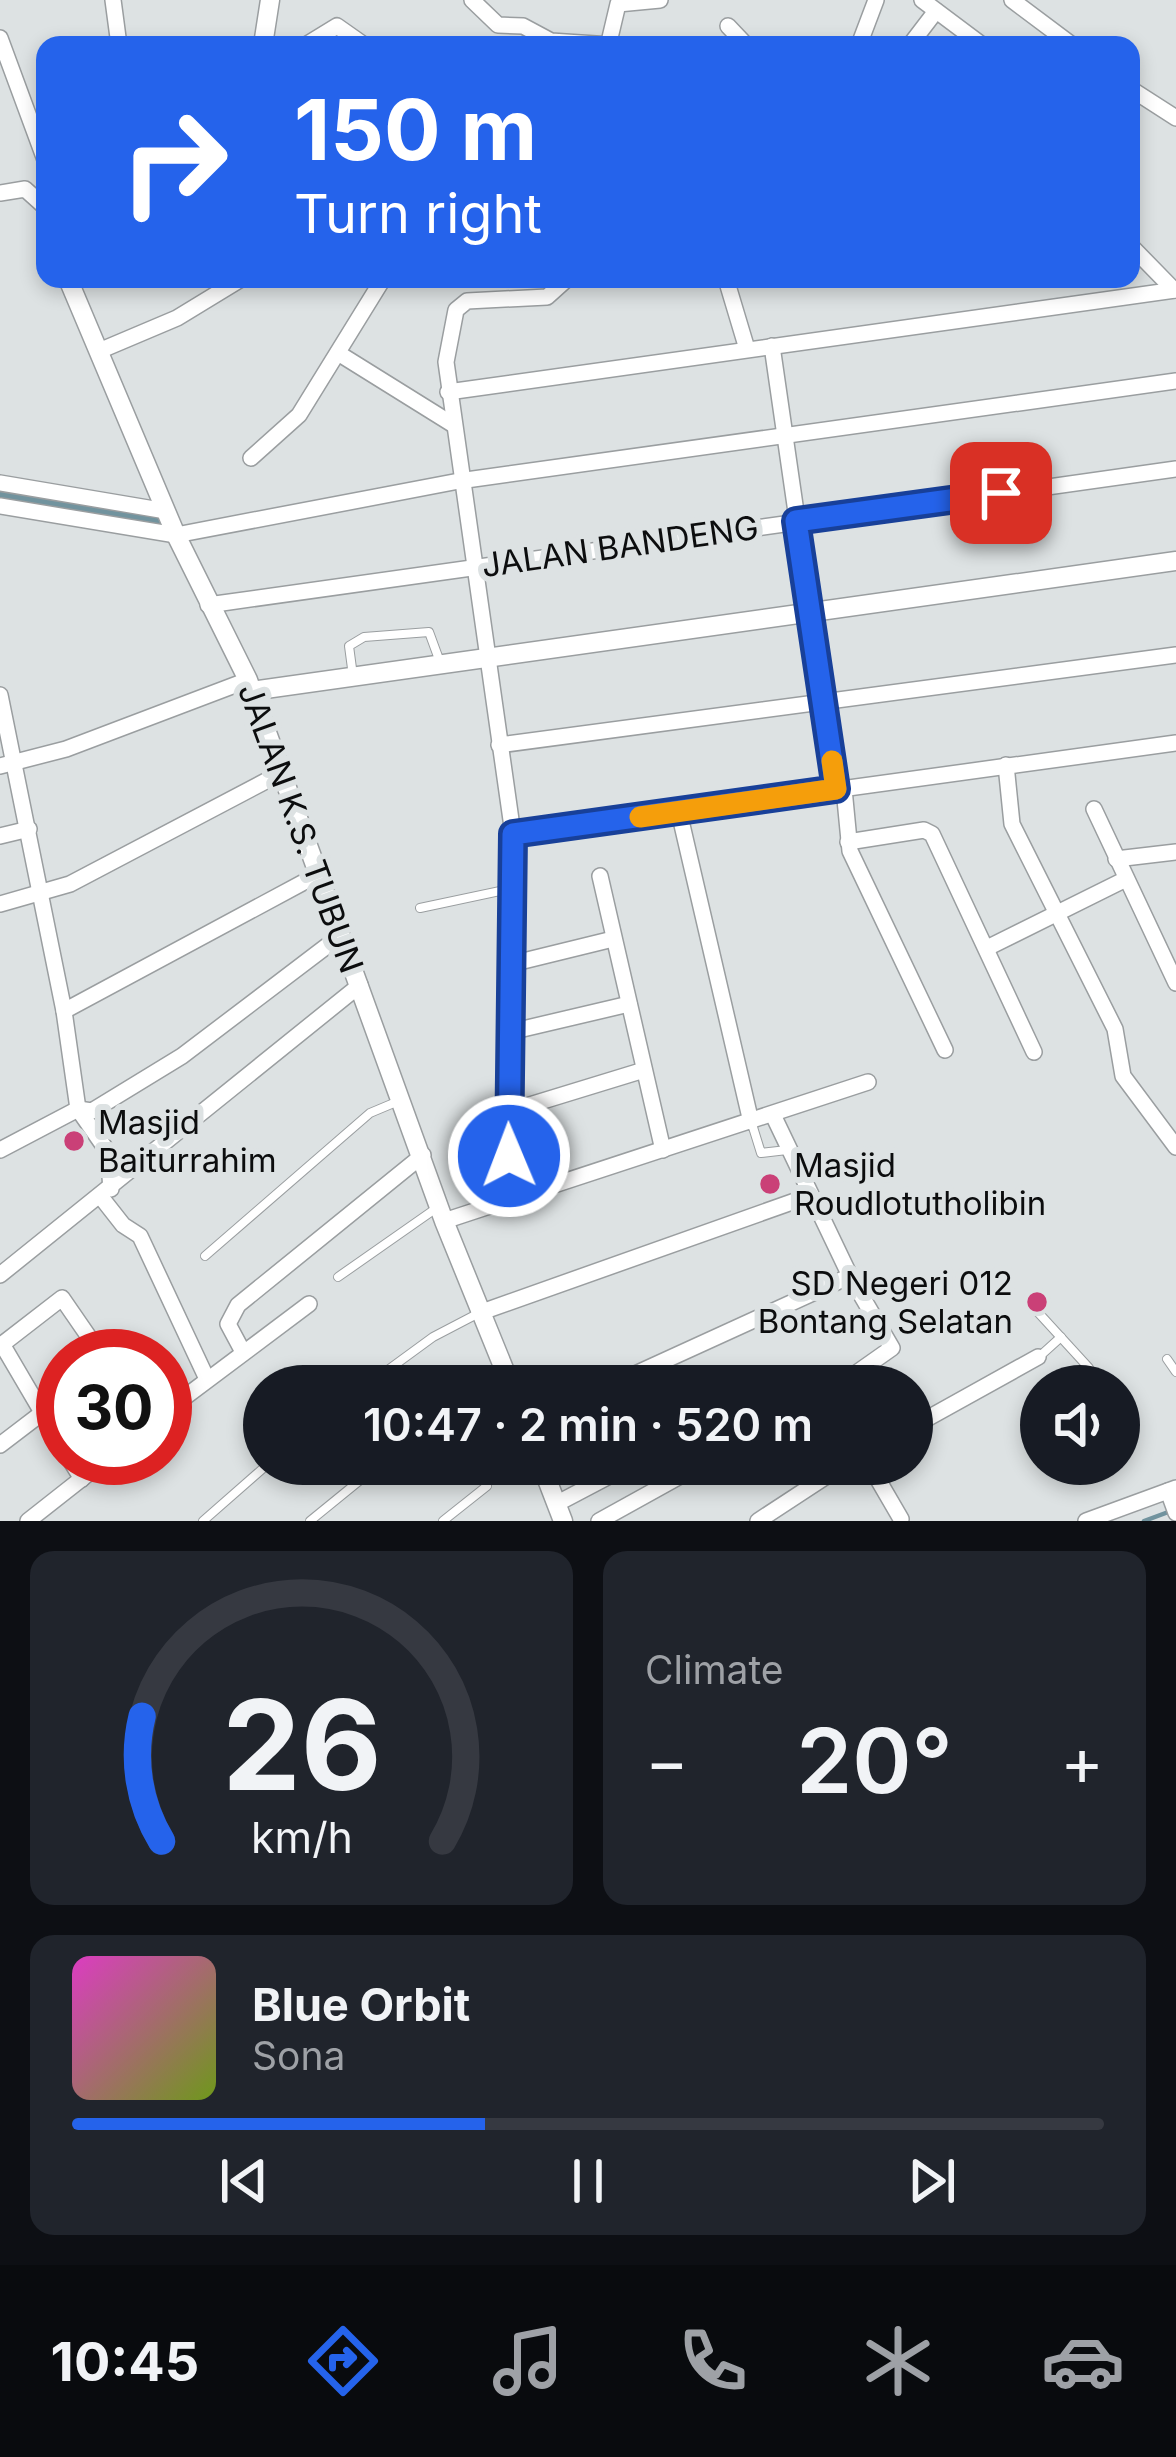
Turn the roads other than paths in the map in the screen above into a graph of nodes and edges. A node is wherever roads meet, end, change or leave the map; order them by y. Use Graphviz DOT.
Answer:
graph roads {
  1 [pos="113,0"];
  2 [pos="270,0"];
  3 [pos="472,0"];
  4 [pos="661,0"];
  5 [pos="876,0"];
  6 [pos="1012,0"];
  7 [pos="929,6"];
  8 [pos="728,26"];
  9 [pos="118,36"];
  10 [pos="266,36"];
  11 [pos="321,36"];
  12 [pos="351,36"];
  13 [pos="542,36"];
  14 [pos="612,36"];
  15 [pos="737,36"];
  16 [pos="862,36"];
  17 [pos="914,36"];
  18 [pos="970,36"];
  19 [pos="1060,36"];
  20 [pos="0,38"];
  21 [pos="1140,95"];
  22 [pos="1176,118"];
  23 [pos="36,136"];
  24 [pos="0,193"];
  25 [pos="36,199"];
  26 [pos="1140,255"];
  27 [pos="72,288"];
  28 [pos="226,288"];
  29 [pos="378,288"];
  30 [pos="557,288"];
  31 [pos="729,288"];
  32 [pos="1175,290"];
  33 [pos="772,346"];
  34 [pos="747,349"];
  35 [pos="99,351"];
  36 [pos="338,353"];
  37 [pos="1176,381"];
  38 [pos="448,392"];
  39 [pos="452,424"];
  40 [pos="785,435"];
  41 [pos="250,458"];
  42 [pos="1176,469"];
  43 [pos="459,482"];
  44 [pos="0,483"];
  45 [pos="0,506"];
  46 [pos="166,512"];
  47 [pos="796,521"];
  48 [pos="176,535"];
  49 [pos="1176,561"];
  50 [pos="471,566"];
  51 [pos="208,605"];
  52 [pos="810,613"];
  53 [pos="1176,655"];
  54 [pos="484,657"];
  55 [pos="440,664"];
  56 [pos="353,676"];
  57 [pos="250,686"];
  58 [pos="0,694"];
  59 [pos="824,702"];
  60 [pos="1176,743"];
  61 [pos="499,746"];
  62 [pos="7,764"];
  63 [pos="1006,766"];
  64 [pos="281,773"];
  65 [pos="840,789"];
  66 [pos="1094,809"];
  67 [pos="679,812"];
  68 [pos="28,829"];
  69 [pos="513,834"];
  70 [pos="0,836"];
  71 [pos="848,842"];
  72 [pos="1176,852"];
  73 [pos="1116,859"];
  74 [pos="316,875"];
  75 [pos="600,876"];
  76 [pos="1126,879"];
  77 [pos="515,887"];
  78 [pos="42,896"];
  79 [pos="0,904"];
  80 [pos="420,908"];
  81 [pos="1056,915"];
  82 [pos="340,936"];
  83 [pos="613,939"];
  84 [pos="987,948"];
  85 [pos="511,964"];
  86 [pos="1176,982"];
  87 [pos="360,986"];
  88 [pos="628,1004"];
  89 [pos="64,1012"];
  90 [pos="510,1032"];
  91 [pos="945,1050"];
  92 [pos="1034,1052"];
  93 [pos="644,1070"];
  94 [pos="868,1082"];
  95 [pos="403,1100"];
  96 [pos="78,1109"];
  97 [pos="507,1112"];
  98 [pos="774,1117"];
  99 [pos="751,1122"];
  100 [pos="1176,1147"];
  101 [pos="0,1150"];
  102 [pos="663,1150"];
  103 [pos="789,1150"];
  104 [pos="423,1155"];
  105 [pos="106,1193"];
  106 [pos="809,1196"];
  107 [pos="516,1197"];
  108 [pos="442,1214"];
  109 [pos="205,1256"];
  110 [pos="0,1275"];
  111 [pos="338,1276"];
  112 [pos="850,1276"];
  113 [pos="309,1304"];
  114 [pos="1035,1309"];
  115 [pos="479,1313"];
  116 [pos="83,1329"];
  117 [pos="1061,1337"];
  118 [pos="1,1345"];
  119 [pos="243,1352"];
  120 [pos="1038,1358"];
  121 [pos="1167,1359"];
  122 [pos="395,1365"];
  123 [pos="502,1365"];
  124 [pos="655,1365"];
  125 [pos="868,1365"];
  126 [pos="1086,1365"];
  127 [pos="1176,1372"];
  128 [pos="207,1379"];
  129 [pos="192,1391"];
  130 [pos="36,1403"];
  131 [pos="933,1415"];
  132 [pos="36,1417"];
  133 [pos="0,1444"];
  134 [pos="74,1485"];
  135 [pos="244,1485"];
  136 [pos="354,1485"];
  137 [pos="486,1485"];
  138 [pos="548,1485"];
  139 [pos="601,1485"];
  140 [pos="664,1485"];
  141 [pos="809,1485"];
  142 [pos="881,1485"];
  143 [pos="1173,1498"];
  144 [pos="557,1515"];
  145 [pos="901,1519"];
  146 [pos="28,1521"];
  147 [pos="203,1521"];
  148 [pos="310,1521"];
  149 [pos="443,1521"];
  150 [pos="599,1521"];
  151 [pos="758,1521"];
  152 [pos="1086,1521"];
  1 -- 9 [label="street"];
  2 -- 10 [label="street"];
  3 -- 13 [label="street"];
  4 -- 14 [label="street"];
  5 -- 16 [label="street"];
  6 -- 19 [label="street"];
  7 -- 17 [label="street"];
  7 -- 18 [label="street"];
  8 -- 15 [label="street"];
  11 -- 12 [label="street"];
  20 -- 23 [label="street"];
  21 -- 22 [label="street"];
  24 -- 25 [label="street"];
  26 -- 32 [label="street"];
  27 -- 35 [label="street, JALAN K.S. TUBUN"];
  28 -- 35 [label="street"];
  29 -- 36 [label="street"];
  30 -- 38 [label="street"];
  31 -- 34 [label="street"];
  32 -- 33 [label="street"];
  33 -- 34 [label="street"];
  33 -- 40 [label="street"];
  34 -- 38 [label="street"];
  35 -- 46 [label="street, JALAN K.S. TUBUN"];
  36 -- 39 [label="street"];
  36 -- 41 [label="street"];
  37 -- 40 [label="street"];
  38 -- 39 [label="street"];
  39 -- 43 [label="street"];
  40 -- 43 [label="street"];
  40 -- 47 [label="street"];
  42 -- 47 [label="street, JALAN BANDENG"];
  43 -- 48 [label="street"];
  43 -- 50 [label="street"];
  44 -- 46 [label="street"];
  45 -- 48 [label="street"];
  46 -- 48 [label="street, JALAN K.S. TUBUN"];
  47 -- 50 [label="street, JALAN BANDENG"];
  47 -- 52 [label="street"];
  48 -- 51 [label="street, JALAN K.S. TUBUN"];
  49 -- 52 [label="street"];
  50 -- 51 [label="street, JALAN BANDENG"];
  50 -- 54 [label="street"];
  51 -- 57 [label="street, JALAN K.S. TUBUN"];
  52 -- 54 [label="street"];
  52 -- 59 [label="street"];
  53 -- 59 [label="street"];
  54 -- 55 [label="street"];
  54 -- 61 [label="street"];
  55 -- 56 [label="street"];
  55 -- 56 [label="lane"];
  56 -- 57 [label="street"];
  57 -- 62 [label="street"];
  57 -- 64 [label="street, JALAN K.S. TUBUN"];
  58 -- 62 [label="street"];
  59 -- 61 [label="street"];
  59 -- 65 [label="street"];
  60 -- 63 [label="street"];
  61 -- 69 [label="street"];
  62 -- 68 [label="street"];
  63 -- 65 [label="street"];
  63 -- 81 [label="street"];
  64 -- 74 [label="street, JALAN K.S. TUBUN"];
  64 -- 78 [label="street"];
  65 -- 67 [label="street"];
  65 -- 71 [label="street"];
  66 -- 73 [label="street"];
  67 -- 69 [label="street"];
  67 -- 99 [label="street"];
  68 -- 70 [label="street"];
  68 -- 78 [label="street"];
  69 -- 77 [label="street"];
  71 -- 84 [label="street"];
  71 -- 91 [label="street"];
  72 -- 73 [label="street"];
  73 -- 76 [label="street"];
  74 -- 82 [label="street, JALAN K.S. TUBUN"];
  74 -- 89 [label="street"];
  75 -- 83 [label="street"];
  76 -- 81 [label="street"];
  76 -- 86 [label="street"];
  77 -- 80 [label="lane"];
  77 -- 85 [label="street"];
  78 -- 79 [label="street"];
  78 -- 89 [label="street"];
  81 -- 84 [label="street"];
  81 -- 100 [label="street"];
  82 -- 87 [label="street, JALAN K.S. TUBUN"];
  82 -- 96 [label="street"];
  83 -- 85 [label="street"];
  83 -- 88 [label="street"];
  84 -- 92 [label="street"];
  85 -- 90 [label="street"];
  87 -- 95 [label="street, JALAN K.S. TUBUN"];
  87 -- 105 [label="street"];
  88 -- 90 [label="street"];
  88 -- 93 [label="street"];
  89 -- 96 [label="street"];
  90 -- 97 [label="street"];
  93 -- 97 [label="street"];
  93 -- 102 [label="street"];
  94 -- 98 [label="street"];
  95 -- 104 [label="street, JALAN K.S. TUBUN"];
  95 -- 109 [label="lane"];
  96 -- 101 [label="street"];
  96 -- 105 [label="street"];
  97 -- 107 [label="street"];
  98 -- 99 [label="street"];
  98 -- 103 [label="street"];
  99 -- 102 [label="street"];
  99 -- 103 [label="lane"];
  102 -- 107 [label="street"];
  103 -- 106 [label="street"];
  104 -- 108 [label="street, JALAN K.S. TUBUN"];
  104 -- 119 [label="street"];
  105 -- 110 [label="street"];
  105 -- 128 [label="street"];
  106 -- 112 [label="street"];
  106 -- 115 [label="street"];
  107 -- 108 [label="street"];
  108 -- 111 [label="lane"];
  108 -- 115 [label="street, JALAN K.S. TUBUN"];
  112 -- 124 [label="street"];
  112 -- 125 [label="street"];
  113 -- 119 [label="street"];
  114 -- 117 [label="lane"];
  115 -- 122 [label="lane"];
  115 -- 123 [label="street, JALAN K.S. TUBUN"];
  116 -- 118 [label="street"];
  117 -- 120 [label="lane"];
  117 -- 126 [label="lane"];
  118 -- 130 [label="street"];
  119 -- 128 [label="street"];
  120 -- 131 [label="street"];
  121 -- 127 [label="lane"];
  128 -- 129 [label="street"];
  132 -- 133 [label="street"];
  134 -- 146 [label="street"];
  135 -- 147 [label="lane"];
  136 -- 148 [label="lane"];
  137 -- 149 [label="lane"];
  138 -- 144 [label="street"];
  139 -- 144 [label="street"];
  140 -- 150 [label="street"];
  141 -- 151 [label="street"];
  142 -- 145 [label="street"];
  143 -- 152 [label="street"];
}
